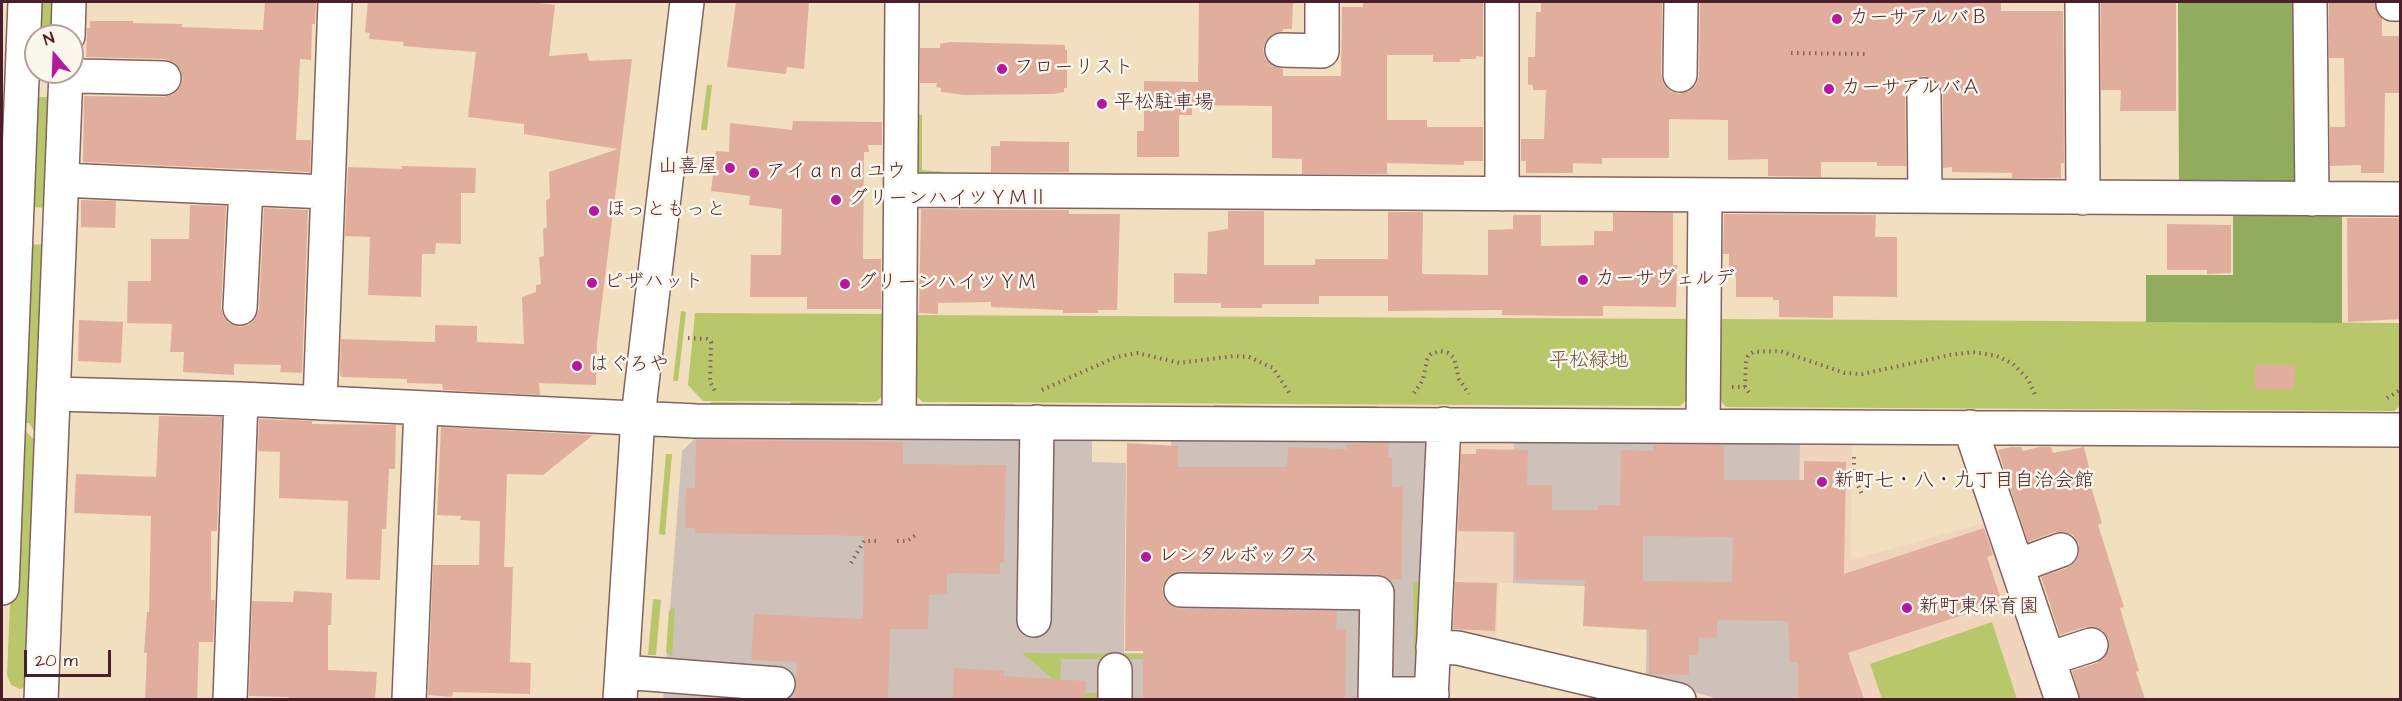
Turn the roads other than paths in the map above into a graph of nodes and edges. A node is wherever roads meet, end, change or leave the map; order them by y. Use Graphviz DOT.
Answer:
graph roads {
  1 [pos="25,2"];
  2 [pos="69,2"];
  3 [pos="335,2"];
  4 [pos="687,2"];
  5 [pos="902,2"];
  6 [pos="1322,2"];
  7 [pos="1503,2"];
  8 [pos="1681,2"];
  9 [pos="2082,2"];
  10 [pos="2310,2"];
  11 [pos="68,24"];
  12 [pos="1282,50"];
  13 [pos="20,67"];
  14 [pos="1680,75"];
  15 [pos="84,76"];
  16 [pos="164,78"];
  17 [pos="66,84"];
  18 [pos="1924,95"];
  19 [pos="62,180"];
  20 [pos="246,188"];
  21 [pos="901,190"];
  22 [pos="327,192"];
  23 [pos="1502,194"];
  24 [pos="1705,195"];
  25 [pos="1924,196"];
  26 [pos="2083,198"];
  27 [pos="2312,199"];
  28 [pos="2400,199"];
  29 [pos="240,308"];
  30 [pos="6,382"];
  31 [pos="53,393"];
  32 [pos="241,399"];
  33 [pos="320,403"];
  34 [pos="1037,407"];
  35 [pos="421,408"];
  36 [pos="638,417"];
  37 [pos="899,422"];
  38 [pos="1444,424"];
  39 [pos="1703,426"];
  40 [pos="1970,427"];
  41 [pos="2400,430"];
  42 [pos="3,514"];
  43 [pos="2061,550"];
  44 [pos="2017,566"];
  45 [pos="2,588"];
  46 [pos="1181,590"];
  47 [pos="1034,620"];
  48 [pos="2091,645"];
  49 [pos="1433,647"];
  50 [pos="2048,659"];
  51 [pos="778,684"];
  52 [pos="621,686"];
  53 [pos="727,690"];
  54 [pos="1375,697"];
  55 [pos="1431,697"];
  56 [pos="41,699"];
  57 [pos="230,699"];
  58 [pos="409,699"];
  59 [pos="1679,699"];
  60 [pos="2062,699"];
  1 -- 13 [label="street"];
  2 -- 11 [label="street"];
  3 -- 22 [label="street"];
  4 -- 36 [label="street"];
  5 -- 21 [label="street"];
  6 -- 12 [label="street"];
  7 -- 23 [label="street"];
  8 -- 14 [label="street"];
  9 -- 26 [label="street"];
  10 -- 27 [label="street"];
  13 -- 30 [label="street"];
  15 -- 16 [label="street"];
  17 -- 19 [label="street"];
  18 -- 25 [label="street"];
  19 -- 20 [label="street"];
  19 -- 31 [label="street"];
  20 -- 22 [label="street"];
  20 -- 29 [label="street"];
  21 -- 23 [label="street"];
  21 -- 37 [label="street"];
  22 -- 33 [label="street"];
  23 -- 24 [label="street"];
  24 -- 25 [label="street"];
  24 -- 39 [label="street"];
  25 -- 26 [label="street"];
  26 -- 27 [label="street"];
  27 -- 28 [label="street"];
  30 -- 42 [label="street"];
  31 -- 32 [label="street"];
  31 -- 56 [label="street"];
  32 -- 33 [label="street"];
  32 -- 57 [label="street"];
  33 -- 35 [label="street"];
  34 -- 37 [label="street"];
  34 -- 38 [label="street"];
  34 -- 47 [label="street"];
  35 -- 36 [label="street"];
  35 -- 58 [label="street"];
  36 -- 37 [label="street"];
  36 -- 52 [label="street"];
  38 -- 39 [label="street"];
  38 -- 49 [label="street"];
  39 -- 40 [label="street"];
  40 -- 41 [label="street"];
  40 -- 44 [label="street"];
  42 -- 45 [label="street"];
  43 -- 44 [label="street"];
  44 -- 50 [label="street"];
  46 -- 54 [label="street"];
  48 -- 50 [label="street"];
  49 -- 55 [label="street"];
  49 -- 59 [label="street"];
  50 -- 60 [label="street"];
  51 -- 53 [label="street"];
  52 -- 53 [label="street"];
  54 -- 55 [label="street"];
}
